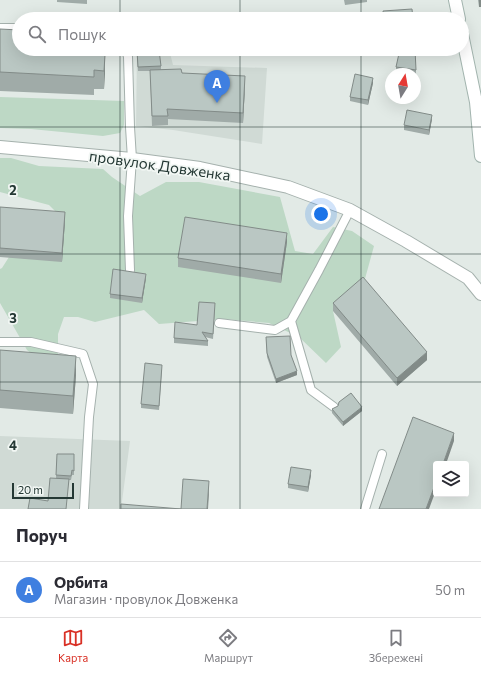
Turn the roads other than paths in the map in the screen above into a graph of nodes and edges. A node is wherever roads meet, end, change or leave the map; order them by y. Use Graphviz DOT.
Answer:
graph roads {
  1 [pos="455,0"];
  2 [pos="458,12"];
  3 [pos="0,28"];
  4 [pos="12,28"];
  5 [pos="128,56"];
  6 [pos="467,56"];
  7 [pos="0,147"];
  8 [pos="481,156"];
  9 [pos="132,159"];
  10 [pos="350,210"];
  11 [pos="130,270"];
  12 [pos="481,294"];
  13 [pos="291,321"];
  14 [pos="219,323"];
  15 [pos="0,342"];
  16 [pos="334,407"];
  17 [pos="382,454"];
  18 [pos="84,509"];
  19 [pos="365,509"];
  1 -- 2 [label="street"];
  3 -- 4 [label="lane"];
  5 -- 9 [label="lane"];
  6 -- 8 [label="street"];
  7 -- 9 [label="street, провулок Довженка"];
  9 -- 10 [label="street, провулок Довженка"];
  9 -- 11 [label="lane"];
  10 -- 12 [label="street, провулок Довженка"];
  10 -- 13 [label="lane"];
  13 -- 14 [label="lane"];
  13 -- 16 [label="lane"];
  15 -- 18 [label="lane"];
  17 -- 19 [label="lane"];
}
